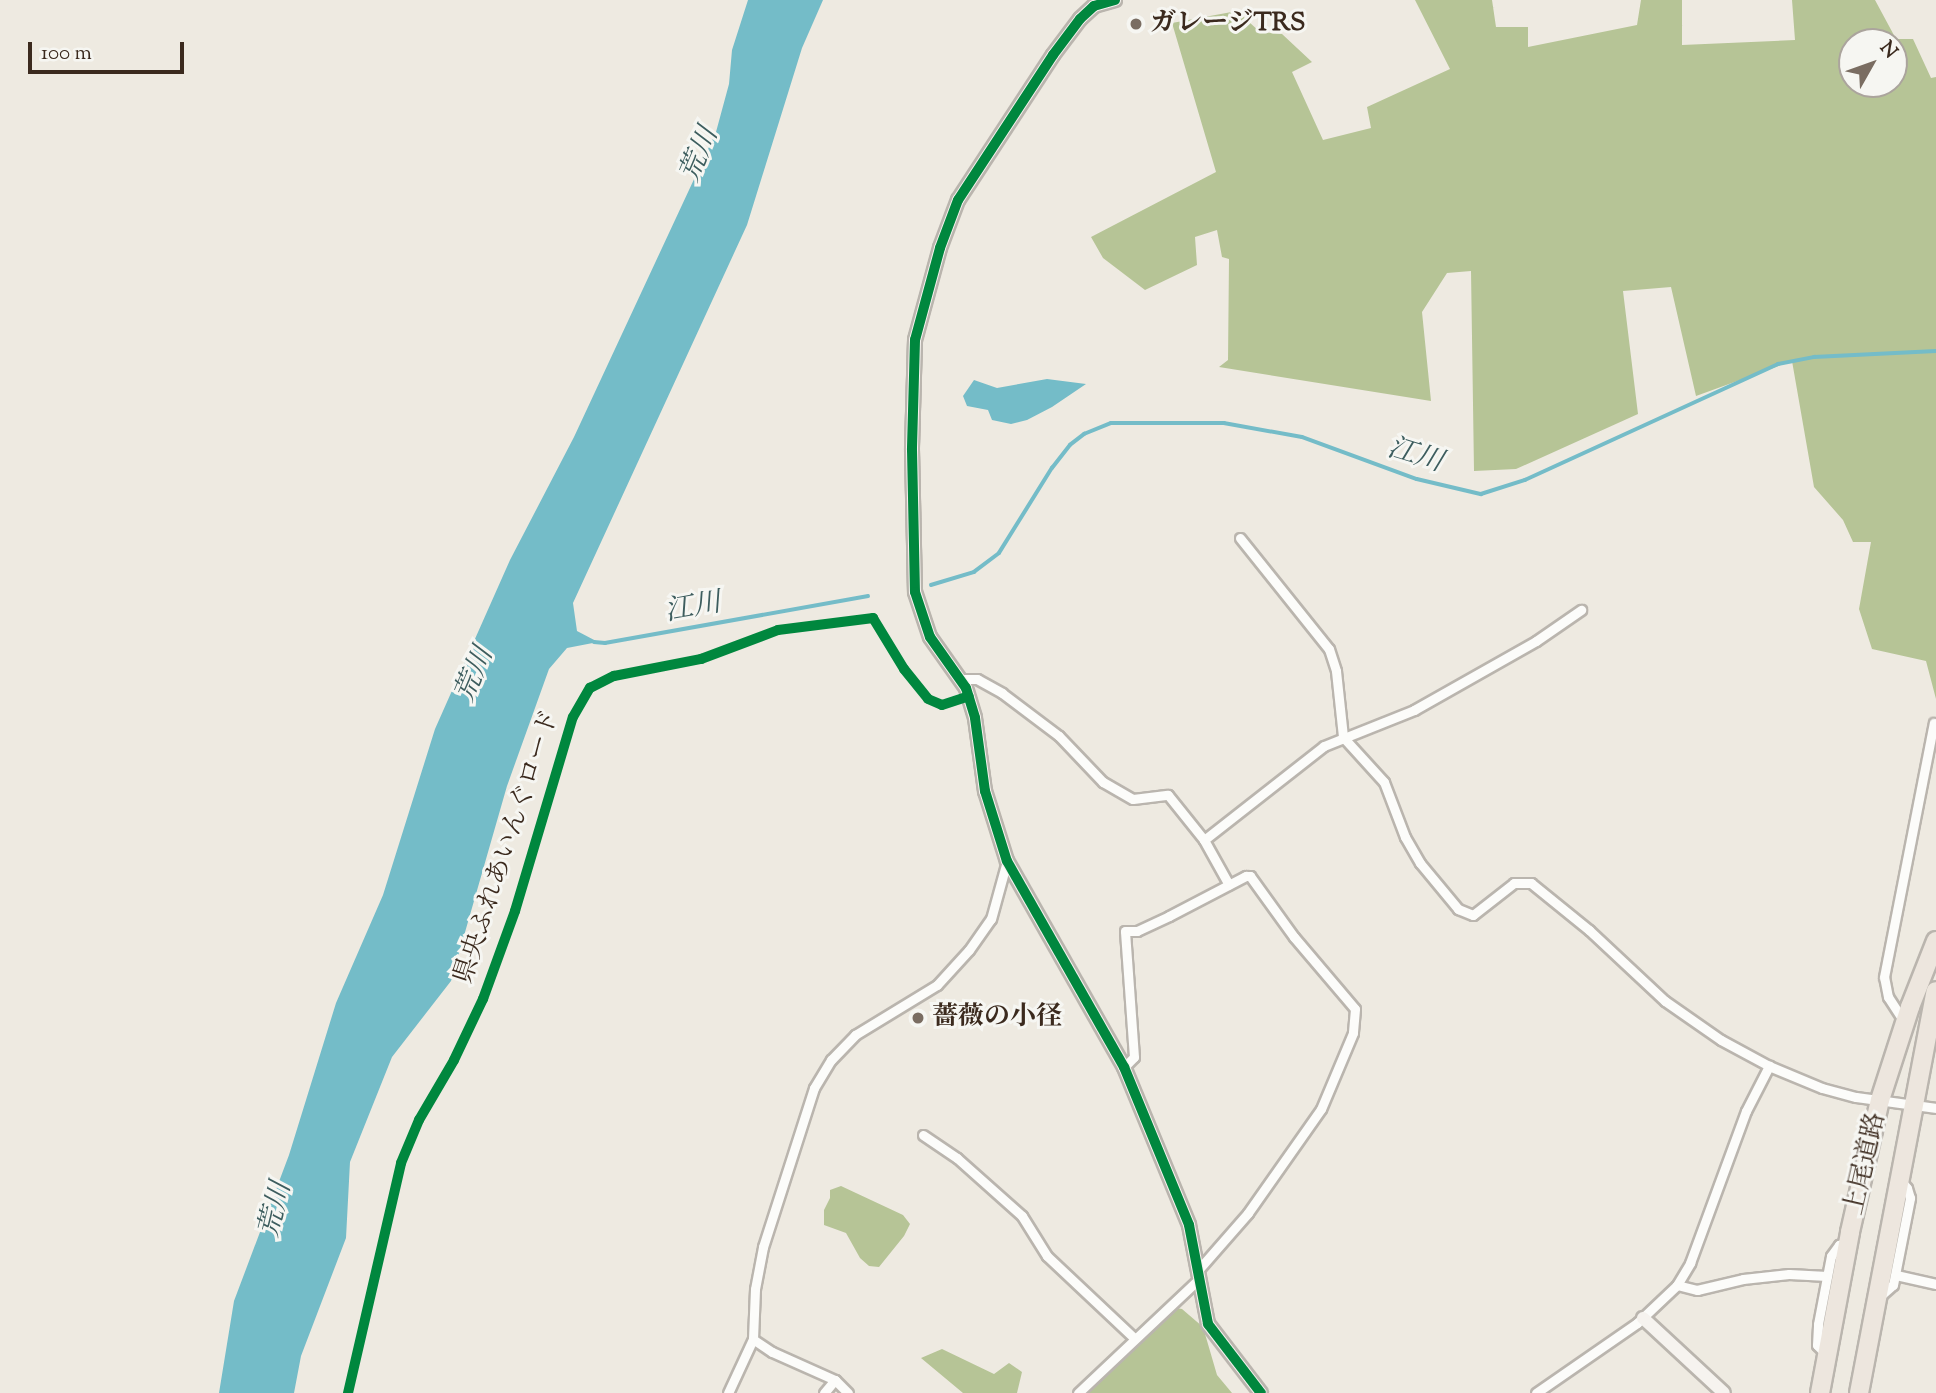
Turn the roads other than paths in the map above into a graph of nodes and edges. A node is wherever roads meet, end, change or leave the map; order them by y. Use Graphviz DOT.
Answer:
graph roads {
  1 [pos="1115,0"];
  2 [pos="1091,3"];
  3 [pos="1240,538"];
  4 [pos="1581,610"];
  5 [pos="962,679"];
  6 [pos="1934,723"];
  7 [pos="1343,737"];
  8 [pos="1204,840"];
  9 [pos="1007,861"];
  10 [pos="1229,885"];
  11 [pos="1936,941"];
  12 [pos="1936,991"];
  13 [pos="1905,1023"];
  14 [pos="1769,1066"];
  15 [pos="1124,1067"];
  16 [pos="1880,1100"];
  17 [pos="1913,1104"];
  18 [pos="1936,1108"];
  19 [pos="923,1135"];
  20 [pos="1899,1179"];
  21 [pos="1848,1242"];
  22 [pos="1198,1275"];
  23 [pos="1896,1275"];
  24 [pos="1827,1276"];
  25 [pos="1936,1284"];
  26 [pos="1677,1285"];
  27 [pos="1876,1298"];
  28 [pos="1643,1318"];
  29 [pos="1134,1338"];
  30 [pos="753,1339"];
  31 [pos="1827,1355"];
  32 [pos="835,1380"];
  33 [pos="730,1392"];
  34 [pos="824,1393"];
  35 [pos="848,1393"];
  36 [pos="1078,1393"];
  37 [pos="1261,1393"];
  38 [pos="1536,1393"];
  39 [pos="1724,1393"];
  40 [pos="1820,1393"];
  41 [pos="1859,1393"];
  1 -- 2 [label="street"];
  2 -- 5 [label="street"];
  3 -- 7 [label="street"];
  4 -- 7 [label="street"];
  5 -- 8 [label="street"];
  5 -- 9 [label="street"];
  6 -- 13 [label="street"];
  7 -- 8 [label="street"];
  7 -- 14 [label="street"];
  8 -- 10 [label="street"];
  9 -- 15 [label="street"];
  9 -- 30 [label="street"];
  10 -- 15 [label="street"];
  10 -- 22 [label="street"];
  11 -- 13 [label="highway, 上尾道路"];
  12 -- 17 [label="highway, 上尾道路"];
  13 -- 16 [label="highway, 上尾道路"];
  14 -- 16 [label="street"];
  14 -- 26 [label="street"];
  15 -- 22 [label="street"];
  16 -- 17 [label="street"];
  16 -- 21 [label="highway, 上尾道路"];
  17 -- 18 [label="street"];
  17 -- 20 [label="highway, 上尾道路"];
  19 -- 29 [label="street"];
  20 -- 23 [label="street"];
  20 -- 27 [label="highway, 上尾道路"];
  21 -- 24 [label="street"];
  21 -- 31 [label="highway, 上尾道路"];
  22 -- 29 [label="street"];
  22 -- 37 [label="street"];
  23 -- 25 [label="street"];
  23 -- 27 [label="street"];
  24 -- 26 [label="street"];
  24 -- 31 [label="street"];
  26 -- 28 [label="street"];
  27 -- 41 [label="highway, 上尾道路"];
  28 -- 38 [label="street"];
  28 -- 39 [label="street"];
  29 -- 36 [label="street"];
  30 -- 32 [label="street"];
  30 -- 33 [label="street"];
  31 -- 40 [label="highway, 上尾道路"];
  32 -- 34 [label="street"];
  32 -- 35 [label="street"];
}
